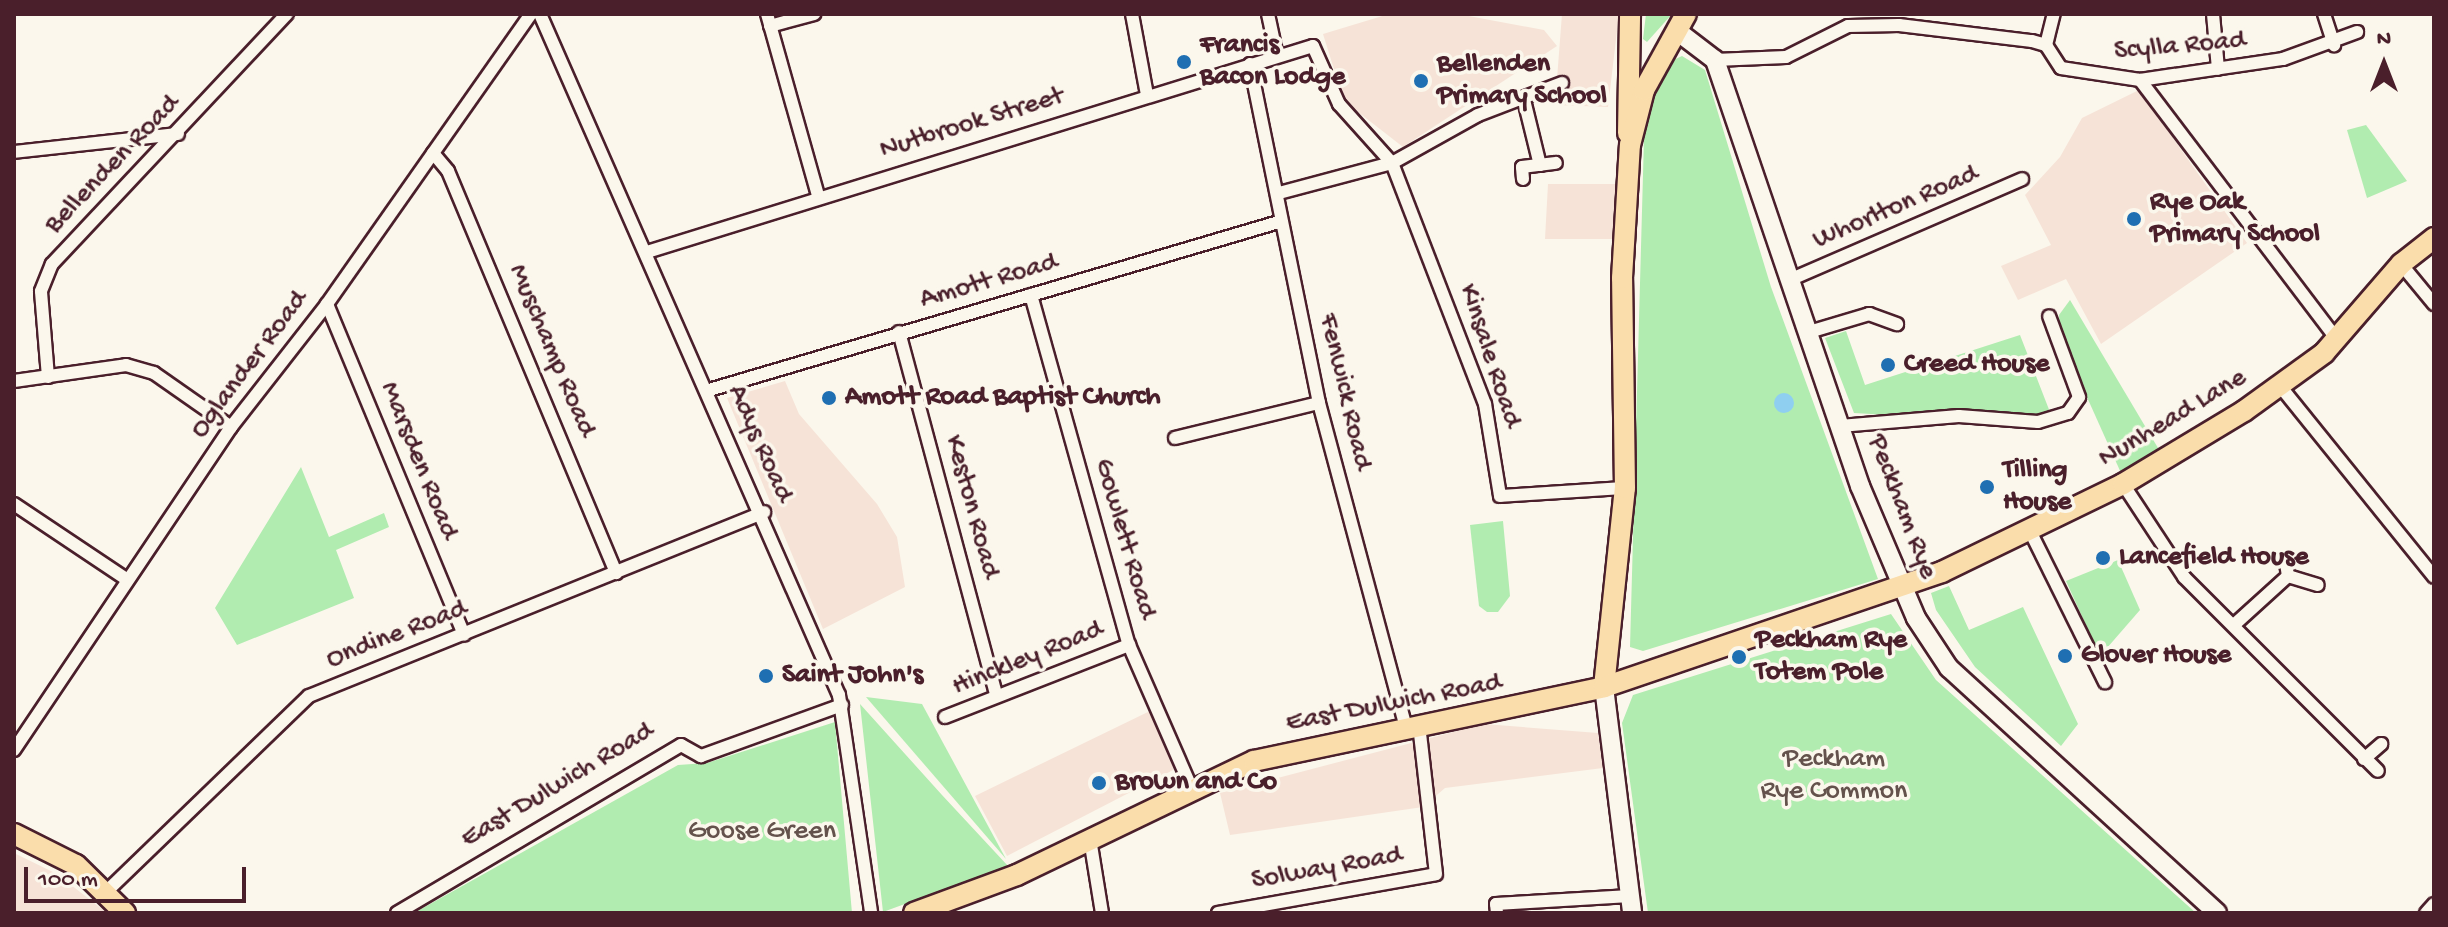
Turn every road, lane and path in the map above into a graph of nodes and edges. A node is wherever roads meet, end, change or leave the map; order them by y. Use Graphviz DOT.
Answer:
graph roads {
  1 [pos="287,14"];
  2 [pos="531,14"];
  3 [pos="540,14"];
  4 [pos="814,14"];
  5 [pos="1132,14"];
  6 [pos="1268,14"];
  7 [pos="1630,14"];
  8 [pos="2054,14"];
  9 [pos="2213,14"];
  10 [pos="2324,14"];
  11 [pos="1899,19"];
  12 [pos="769,20"];
  13 [pos="1682,23"];
  14 [pos="2357,32"];
  15 [pos="2046,45"];
  16 [pos="2334,45"];
  17 [pos="1626,48"];
  18 [pos="1662,53"];
  19 [pos="1277,56"];
  20 [pos="1715,60"];
  21 [pos="1250,64"];
  22 [pos="2218,69"];
  23 [pos="2140,80"];
  24 [pos="1562,83"];
  25 [pos="1147,95"];
  26 [pos="1524,100"];
  27 [pos="178,134"];
  28 [pos="1630,145"];
  29 [pos="14,152"];
  30 [pos="433,153"];
  31 [pos="1392,163"];
  32 [pos="1556,163"];
  33 [pos="1540,165"];
  34 [pos="1523,179"];
  35 [pos="2022,179"];
  36 [pos="1279,193"];
  37 [pos="818,196"];
  38 [pos="1282,221"];
  39 [pos="2434,238"];
  40 [pos="647,252"];
  41 [pos="2401,264"];
  42 [pos="1789,280"];
  43 [pos="1031,295"];
  44 [pos="327,304"];
  45 [pos="2434,304"];
  46 [pos="2049,316"];
  47 [pos="1897,324"];
  48 [pos="899,332"];
  49 [pos="1809,332"];
  50 [pos="2337,340"];
  51 [pos="48,377"];
  52 [pos="14,381"];
  53 [pos="2280,386"];
  54 [pos="709,390"];
  55 [pos="1319,403"];
  56 [pos="1840,426"];
  57 [pos="231,427"];
  58 [pos="1175,438"];
  59 [pos="2123,484"];
  60 [pos="1625,488"];
  61 [pos="14,504"];
  62 [pos="764,512"];
  63 [pos="2030,531"];
  64 [pos="616,573"];
  65 [pos="2434,577"];
  66 [pos="126,579"];
  67 [pos="2318,585"];
  68 [pos="1899,587"];
  69 [pos="2235,624"];
  70 [pos="464,635"];
  71 [pos="1129,645"];
  72 [pos="2105,682"];
  73 [pos="1604,687"];
  74 [pos="996,695"];
  75 [pos="842,705"];
  76 [pos="945,717"];
  77 [pos="1413,725"];
  78 [pos="2381,744"];
  79 [pos="14,750"];
  80 [pos="2364,759"];
  81 [pos="2378,771"];
  82 [pos="1192,789"];
  83 [pos="14,834"];
  84 [pos="1090,839"];
  85 [pos="106,892"];
  86 [pos="1631,904"];
  87 [pos="2434,904"];
  88 [pos="125,913"];
  89 [pos="397,913"];
  90 [pos="871,913"];
  91 [pos="914,913"];
  92 [pos="1102,913"];
  93 [pos="1218,913"];
  94 [pos="1497,913"];
  95 [pos="2217,913"];
  96 [pos="2426,913"];
  1 -- 27 [label="street, Bellenden Road"];
  2 -- 30 [label="street, Oglander Road"];
  3 -- 40 [label="street, Adys Road"];
  4 -- 12 [label="street"];
  5 -- 25 [label="street"];
  6 -- 19 [label="street"];
  7 -- 17 [label="main road"];
  8 -- 15 [label="street"];
  9 -- 22 [label="street"];
  10 -- 16 [label="street"];
  11 -- 15 [label="street"];
  11 -- 20 [label="street"];
  12 -- 37 [label="street"];
  13 -- 18 [label="main road"];
  13 -- 20 [label="street"];
  14 -- 16 [label="street, Scylla Road"];
  15 -- 23 [label="street, Scylla Road"];
  16 -- 22 [label="street, Scylla Road"];
  17 -- 18 [label="main road"];
  17 -- 28 [label="main road"];
  18 -- 28 [label="main road"];
  19 -- 21 [label="street, Nutbrook Street"];
  19 -- 31 [label="street, Nutbrook Street"];
  20 -- 42 [label="street, Peckham Rye"];
  21 -- 25 [label="street, Nutbrook Street"];
  21 -- 36 [label="street, Fenwick Road"];
  22 -- 23 [label="street, Scylla Road"];
  23 -- 50 [label="street"];
  24 -- 26 [label="street"];
  25 -- 37 [label="street, Nutbrook Street"];
  26 -- 31 [label="street"];
  26 -- 33 [label="street"];
  27 -- 29 [label="street"];
  27 -- 51 [label="street, Bellenden Road"];
  28 -- 60 [label="main road"];
  30 -- 44 [label="street, Oglander Road"];
  30 -- 64 [label="street, Muschamp Road"];
  31 -- 36 [label="street"];
  31 -- 60 [label="street, Kinsale Road"];
  32 -- 33 [label="street"];
  33 -- 34 [label="street"];
  35 -- 42 [label="street, Whorlton Road"];
  36 -- 38 [label="street, Fenwick Road"];
  37 -- 40 [label="street, Nutbrook Street"];
  38 -- 43 [label="street, Amott Road"];
  38 -- 55 [label="street, Fenwick Road"];
  39 -- 41 [label="main road, Nunhead Lane"];
  40 -- 54 [label="street, Adys Road"];
  41 -- 45 [label="street"];
  41 -- 50 [label="main road, Nunhead Lane"];
  42 -- 49 [label="street, Peckham Rye"];
  43 -- 48 [label="street, Amott Road"];
  43 -- 71 [label="street, Gowlett Road"];
  44 -- 57 [label="street, Oglander Road"];
  44 -- 70 [label="street, Marsden Road"];
  46 -- 56 [label="street"];
  47 -- 49 [label="street"];
  48 -- 54 [label="street, Amott Road"];
  48 -- 74 [label="street, Keston Road"];
  49 -- 56 [label="street, Peckham Rye"];
  50 -- 53 [label="main road, Nunhead Lane"];
  51 -- 52 [label="street"];
  51 -- 57 [label="street"];
  53 -- 59 [label="main road, Nunhead Lane"];
  53 -- 65 [label="street"];
  54 -- 62 [label="street, Adys Road"];
  55 -- 58 [label="street"];
  55 -- 77 [label="street, Fenwick Road"];
  56 -- 68 [label="street, Peckham Rye"];
  57 -- 66 [label="street, Oglander Road"];
  59 -- 63 [label="main road, Nunhead Lane"];
  59 -- 69 [label="street"];
  60 -- 73 [label="main road"];
  61 -- 66 [label="street"];
  62 -- 64 [label="street, Ondine Road"];
  62 -- 75 [label="street, Adys Road"];
  63 -- 68 [label="main road, Nunhead Lane"];
  63 -- 72 [label="street"];
  64 -- 70 [label="street, Ondine Road"];
  66 -- 79 [label="street, Oglander Road"];
  67 -- 69 [label="street"];
  68 -- 73 [label="main road, East Dulwich Road"];
  68 -- 95 [label="street, Peckham Rye"];
  69 -- 80 [label="street"];
  70 -- 85 [label="street, Ondine Road"];
  71 -- 74 [label="street, Hinckley Road"];
  71 -- 82 [label="street, Gowlett Road"];
  73 -- 77 [label="main road, East Dulwich Road"];
  73 -- 86 [label="street"];
  74 -- 76 [label="street, Hinckley Road"];
  75 -- 89 [label="street, East Dulwich Road"];
  75 -- 90 [label="street, Adys Road"];
  77 -- 82 [label="main road, East Dulwich Road"];
  77 -- 93 [label="street, Solway Road"];
  78 -- 80 [label="street"];
  80 -- 81 [label="street"];
  82 -- 84 [label="main road, East Dulwich Road"];
  83 -- 85 [label="main road"];
  84 -- 91 [label="main road, East Dulwich Road"];
  84 -- 92 [label="street"];
  85 -- 88 [label="main road"];
  86 -- 94 [label="street"];
  87 -- 96 [label="street"];
}
